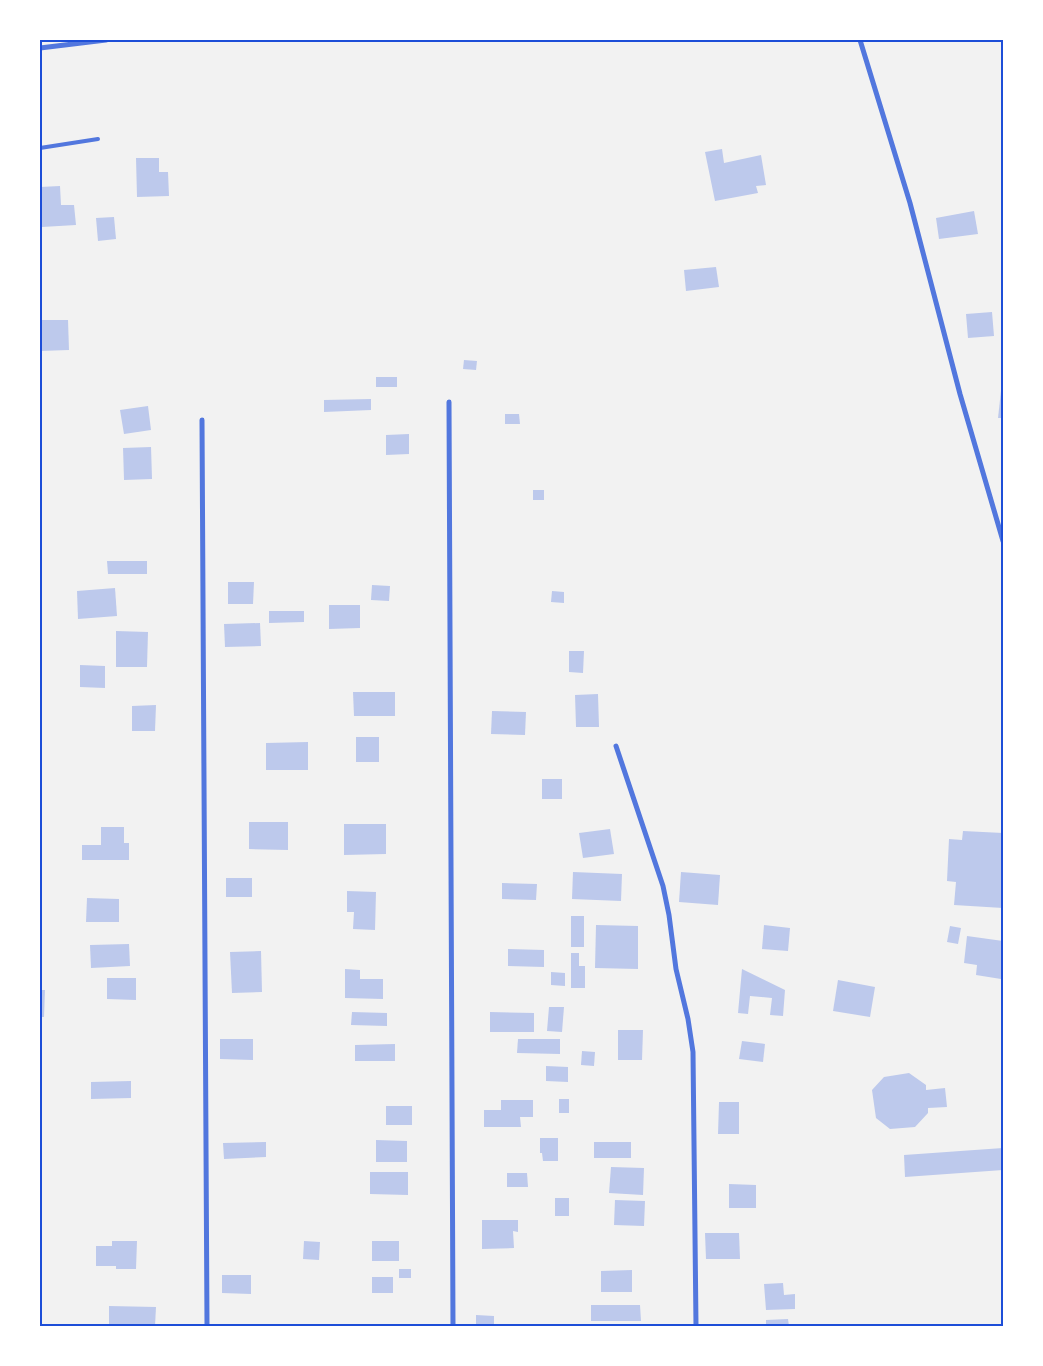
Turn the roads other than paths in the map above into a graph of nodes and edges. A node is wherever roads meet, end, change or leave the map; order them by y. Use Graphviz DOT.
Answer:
graph roads {
  1 [pos="106,40"];
  2 [pos="860,40"];
  3 [pos="40,48"];
  4 [pos="98,140"];
  5 [pos="40,148"];
  6 [pos="449,402"];
  7 [pos="202,420"];
  8 [pos="1003,541"];
  9 [pos="616,746"];
  10 [pos="207,1326"];
  11 [pos="453,1326"];
  12 [pos="696,1326"];
  1 -- 3 [label="street"];
  2 -- 8 [label="street"];
  4 -- 5 [label="lane"];
  6 -- 11 [label="street"];
  7 -- 10 [label="street"];
  9 -- 12 [label="street"];
}
